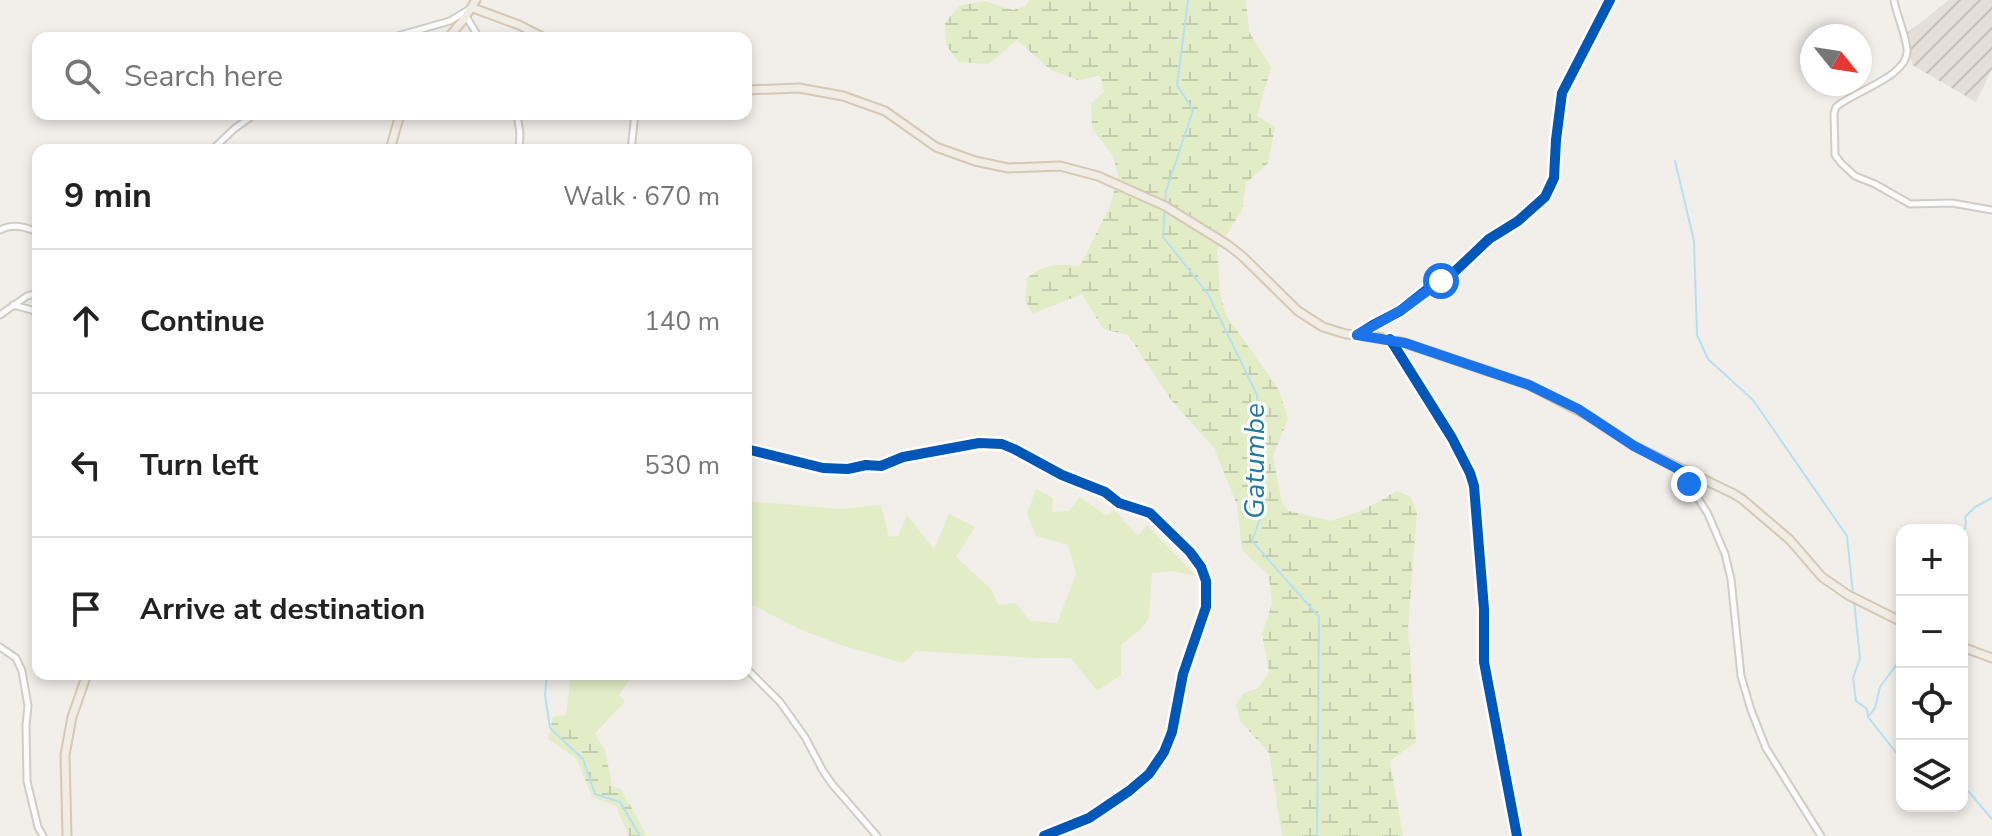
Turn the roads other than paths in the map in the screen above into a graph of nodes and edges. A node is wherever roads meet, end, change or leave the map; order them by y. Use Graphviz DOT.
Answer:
graph roads {
  1 [pos="1610,0"];
  2 [pos="1894,0"];
  3 [pos="474,2"];
  4 [pos="466,16"];
  5 [pos="411,32"];
  6 [pos="453,32"];
  7 [pos="475,32"];
  8 [pos="532,32"];
  9 [pos="752,90"];
  10 [pos="247,120"];
  11 [pos="398,120"];
  12 [pos="518,120"];
  13 [pos="634,120"];
  14 [pos="218,144"];
  15 [pos="392,144"];
  16 [pos="519,144"];
  17 [pos="632,144"];
  18 [pos="1992,210"];
  19 [pos="0,230"];
  20 [pos="32,230"];
  21 [pos="32,295"];
  22 [pos="12,305"];
  23 [pos="32,310"];
  24 [pos="0,315"];
  25 [pos="1357,335"];
  26 [pos="1390,339"];
  27 [pos="752,450"];
  28 [pos="1684,472"];
  29 [pos="1896,619"];
  30 [pos="0,647"];
  31 [pos="1968,649"];
  32 [pos="1992,658"];
  33 [pos="752,674"];
  34 [pos="85,680"];
  35 [pos="43,836"];
  36 [pos="67,836"];
  37 [pos="877,836"];
  38 [pos="1044,836"];
  39 [pos="1517,836"];
  40 [pos="1821,836"];
  1 -- 25 [label="street"];
  2 -- 18 [label="street"];
  3 -- 4 [label="main road"];
  3 -- 5 [label="street"];
  3 -- 8 [label="main road"];
  4 -- 6 [label="main road"];
  4 -- 7 [label="street"];
  9 -- 25 [label="main road"];
  10 -- 14 [label="street"];
  11 -- 15 [label="main road"];
  12 -- 16 [label="street"];
  13 -- 17 [label="street"];
  19 -- 20 [label="street"];
  21 -- 22 [label="street"];
  22 -- 23 [label="street"];
  22 -- 24 [label="street"];
  25 -- 26 [label="main road"];
  26 -- 28 [label="main road"];
  26 -- 39 [label="street"];
  27 -- 38 [label="street"];
  28 -- 29 [label="main road"];
  28 -- 40 [label="street"];
  30 -- 35 [label="street"];
  31 -- 32 [label="main road"];
  33 -- 37 [label="street"];
  34 -- 36 [label="main road"];
}
